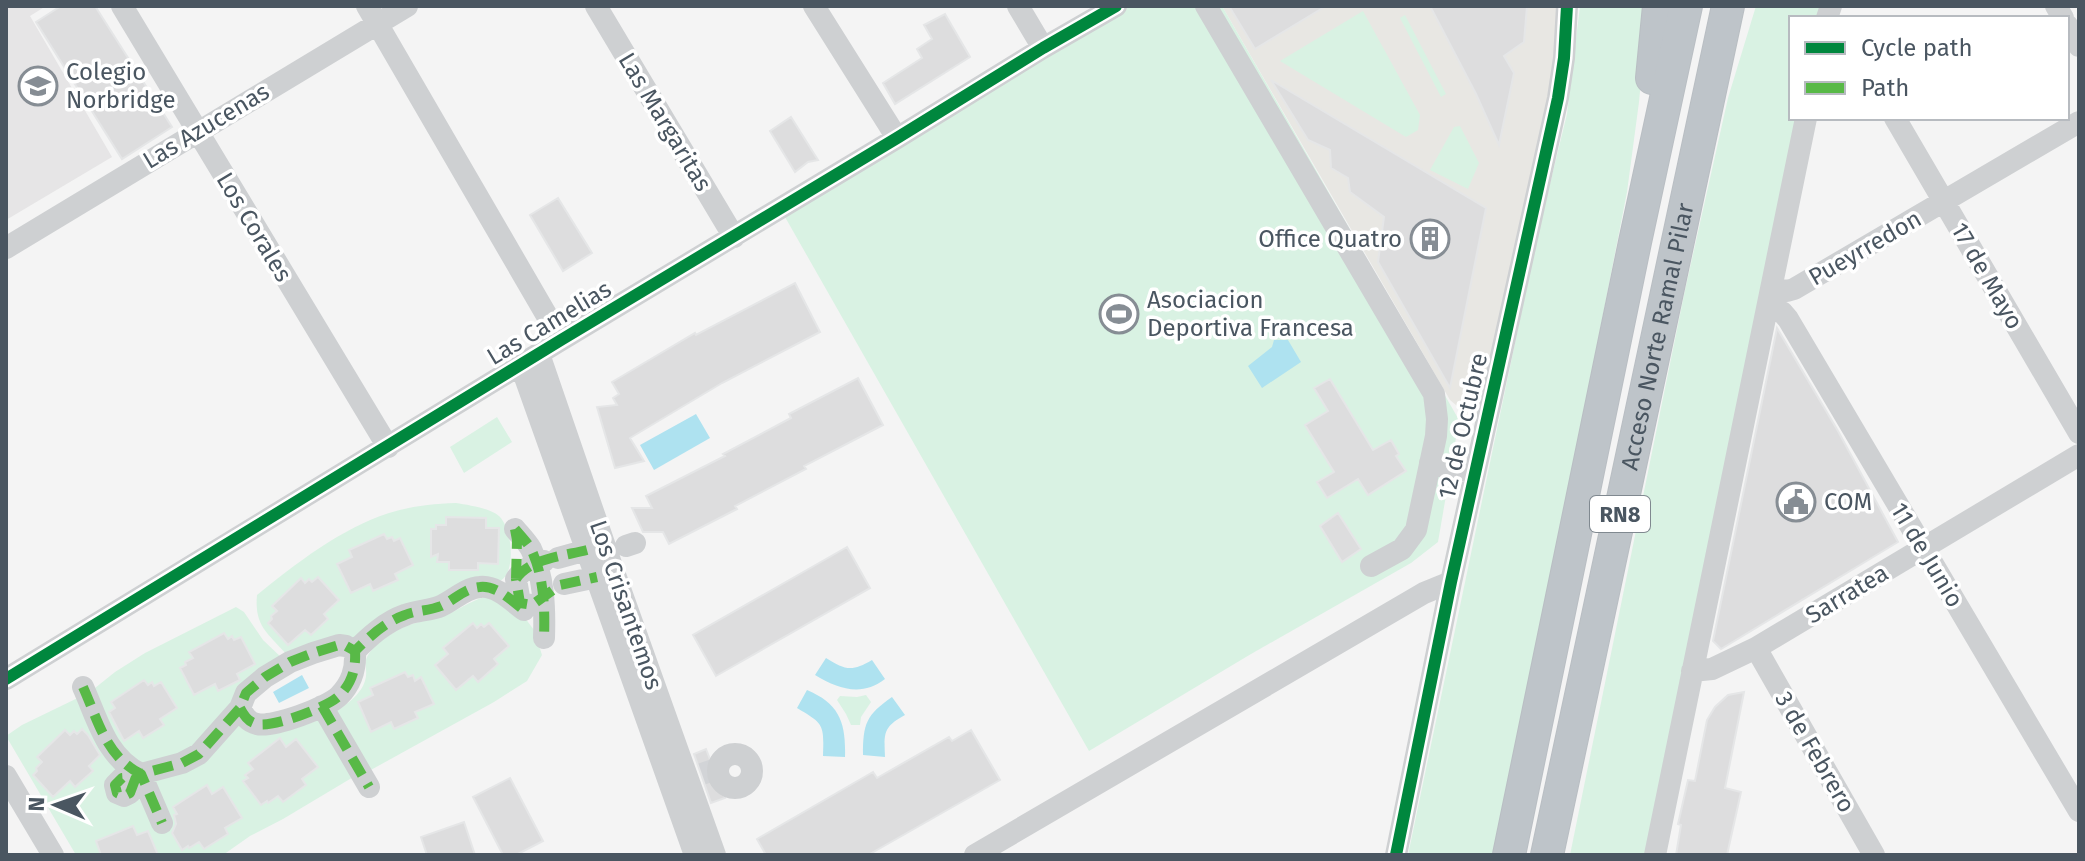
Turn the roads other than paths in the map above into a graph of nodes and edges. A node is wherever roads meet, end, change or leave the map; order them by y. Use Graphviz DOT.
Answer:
graph roads {
  1 [pos="122,6"];
  2 [pos="407,6"];
  3 [pos="596,6"];
  4 [pos="814,6"];
  5 [pos="1018,6"];
  6 [pos="1116,6"];
  7 [pos="1206,6"];
  8 [pos="1567,6"];
  9 [pos="1659,6"];
  10 [pos="1686,6"];
  11 [pos="1728,6"];
  12 [pos="1748,6"];
  13 [pos="372,15"];
  14 [pos="2069,28"];
  15 [pos="2079,46"];
  16 [pos="1043,48"];
  17 [pos="1806,120"];
  18 [pos="1896,120"];
  19 [pos="2079,122"];
  20 [pos="197,132"];
  21 [pos="897,138"];
  22 [pos="1692,173"];
  23 [pos="1943,203"];
  24 [pos="734,237"];
  25 [pos="1635,242"];
  26 [pos="6,248"];
  27 [pos="1770,297"];
  28 [pos="561,340"];
  29 [pos="530,360"];
  30 [pos="2079,433"];
  31 [pos="388,447"];
  32 [pos="2079,455"];
  33 [pos="1430,463"];
  34 [pos="1475,473"];
  35 [pos="1923,548"];
  36 [pos="609,555"];
  37 [pos="546,561"];
  38 [pos="1371,566"];
  39 [pos="516,579"];
  40 [pos="1451,582"];
  41 [pos="553,590"];
  42 [pos="522,606"];
  43 [pos="1756,648"];
  44 [pos="355,651"];
  45 [pos="1692,671"];
  46 [pos="6,679"];
  47 [pos="83,687"];
  48 [pos="322,706"];
  49 [pos="240,708"];
  50 [pos="138,775"];
  51 [pos="6,776"];
  52 [pos="369,787"];
  53 [pos="702,787"];
  54 [pos="2079,811"];
  55 [pos="162,823"];
  56 [pos="689,854"];
  57 [pos="53,855"];
  58 [pos="715,855"];
  59 [pos="975,855"];
  60 [pos="1396,855"];
  61 [pos="1509,855"];
  62 [pos="1547,855"];
  63 [pos="1655,855"];
  64 [pos="1874,855"];
  1 -- 20 [label="street, Los Corales"];
  2 -- 13 [label="street, Las Azucenas"];
  3 -- 24 [label="street, Las Margaritas"];
  4 -- 21 [label="street"];
  5 -- 16 [label="street"];
  6 -- 16 [label="street, Las Camelias"];
  7 -- 33 [label="street"];
  8 -- 34 [label="street, 12 de Octubre"];
  9 -- 25 [label="highway"];
  10 -- 25 [label="highway, Acceso Norte Ramal Pilar / RN8"];
  11 -- 22 [label="highway, Acceso Norte Ramal Pilar / RN8"];
  12 -- 22 [label="highway"];
  13 -- 20 [label="street, Las Azucenas"];
  13 -- 28 [label="street"];
  14 -- 15 [label="street"];
  16 -- 21 [label="street, Las Camelias"];
  17 -- 27 [label="street"];
  18 -- 23 [label="street, 17 de Mayo"];
  19 -- 23 [label="street, Pueyrredon"];
  20 -- 26 [label="street, Las Azucenas"];
  20 -- 31 [label="street, Los Corales"];
  21 -- 24 [label="street, Las Camelias"];
  22 -- 62 [label="highway, Acceso Norte Ramal Pilar / RN8"];
  23 -- 27 [label="street, Pueyrredon"];
  23 -- 30 [label="street, 17 de Mayo"];
  24 -- 28 [label="street, Las Camelias"];
  25 -- 61 [label="highway, Acceso Norte Ramal Pilar / RN8"];
  27 -- 35 [label="street, 11 de Junio"];
  27 -- 45 [label="street"];
  28 -- 29 [label="street, Las Camelias"];
  29 -- 31 [label="street, Las Camelias"];
  29 -- 36 [label="street, Los Crisantemos"];
  31 -- 46 [label="street, Las Camelias"];
  32 -- 35 [label="street, Sarratea"];
  33 -- 34 [label="street"];
  33 -- 38 [label="street"];
  34 -- 40 [label="street, 12 de Octubre"];
  35 -- 43 [label="street, Sarratea"];
  35 -- 54 [label="street, 11 de Junio"];
  36 -- 37 [label="street"];
  36 -- 41 [label="street"];
  36 -- 53 [label="street, Los Crisantemos"];
  37 -- 39 [label="street"];
  37 -- 39 [label="street"];
  37 -- 41 [label="street"];
  39 -- 42 [label="street"];
  40 -- 59 [label="street"];
  40 -- 60 [label="street, 12 de Octubre"];
  41 -- 42 [label="street"];
  41 -- 42 [label="street"];
  42 -- 44 [label="street"];
  43 -- 45 [label="street, Sarratea"];
  43 -- 64 [label="street, 3 de Febrero"];
  44 -- 48 [label="street"];
  44 -- 49 [label="street"];
  45 -- 63 [label="street"];
  47 -- 50 [label="street"];
  48 -- 49 [label="street"];
  48 -- 52 [label="street"];
  49 -- 50 [label="street"];
  50 -- 55 [label="street"];
  51 -- 57 [label="street"];
  53 -- 56 [label="street, Los Crisantemos"];
  53 -- 58 [label="street, Los Crisantemos"];
}
